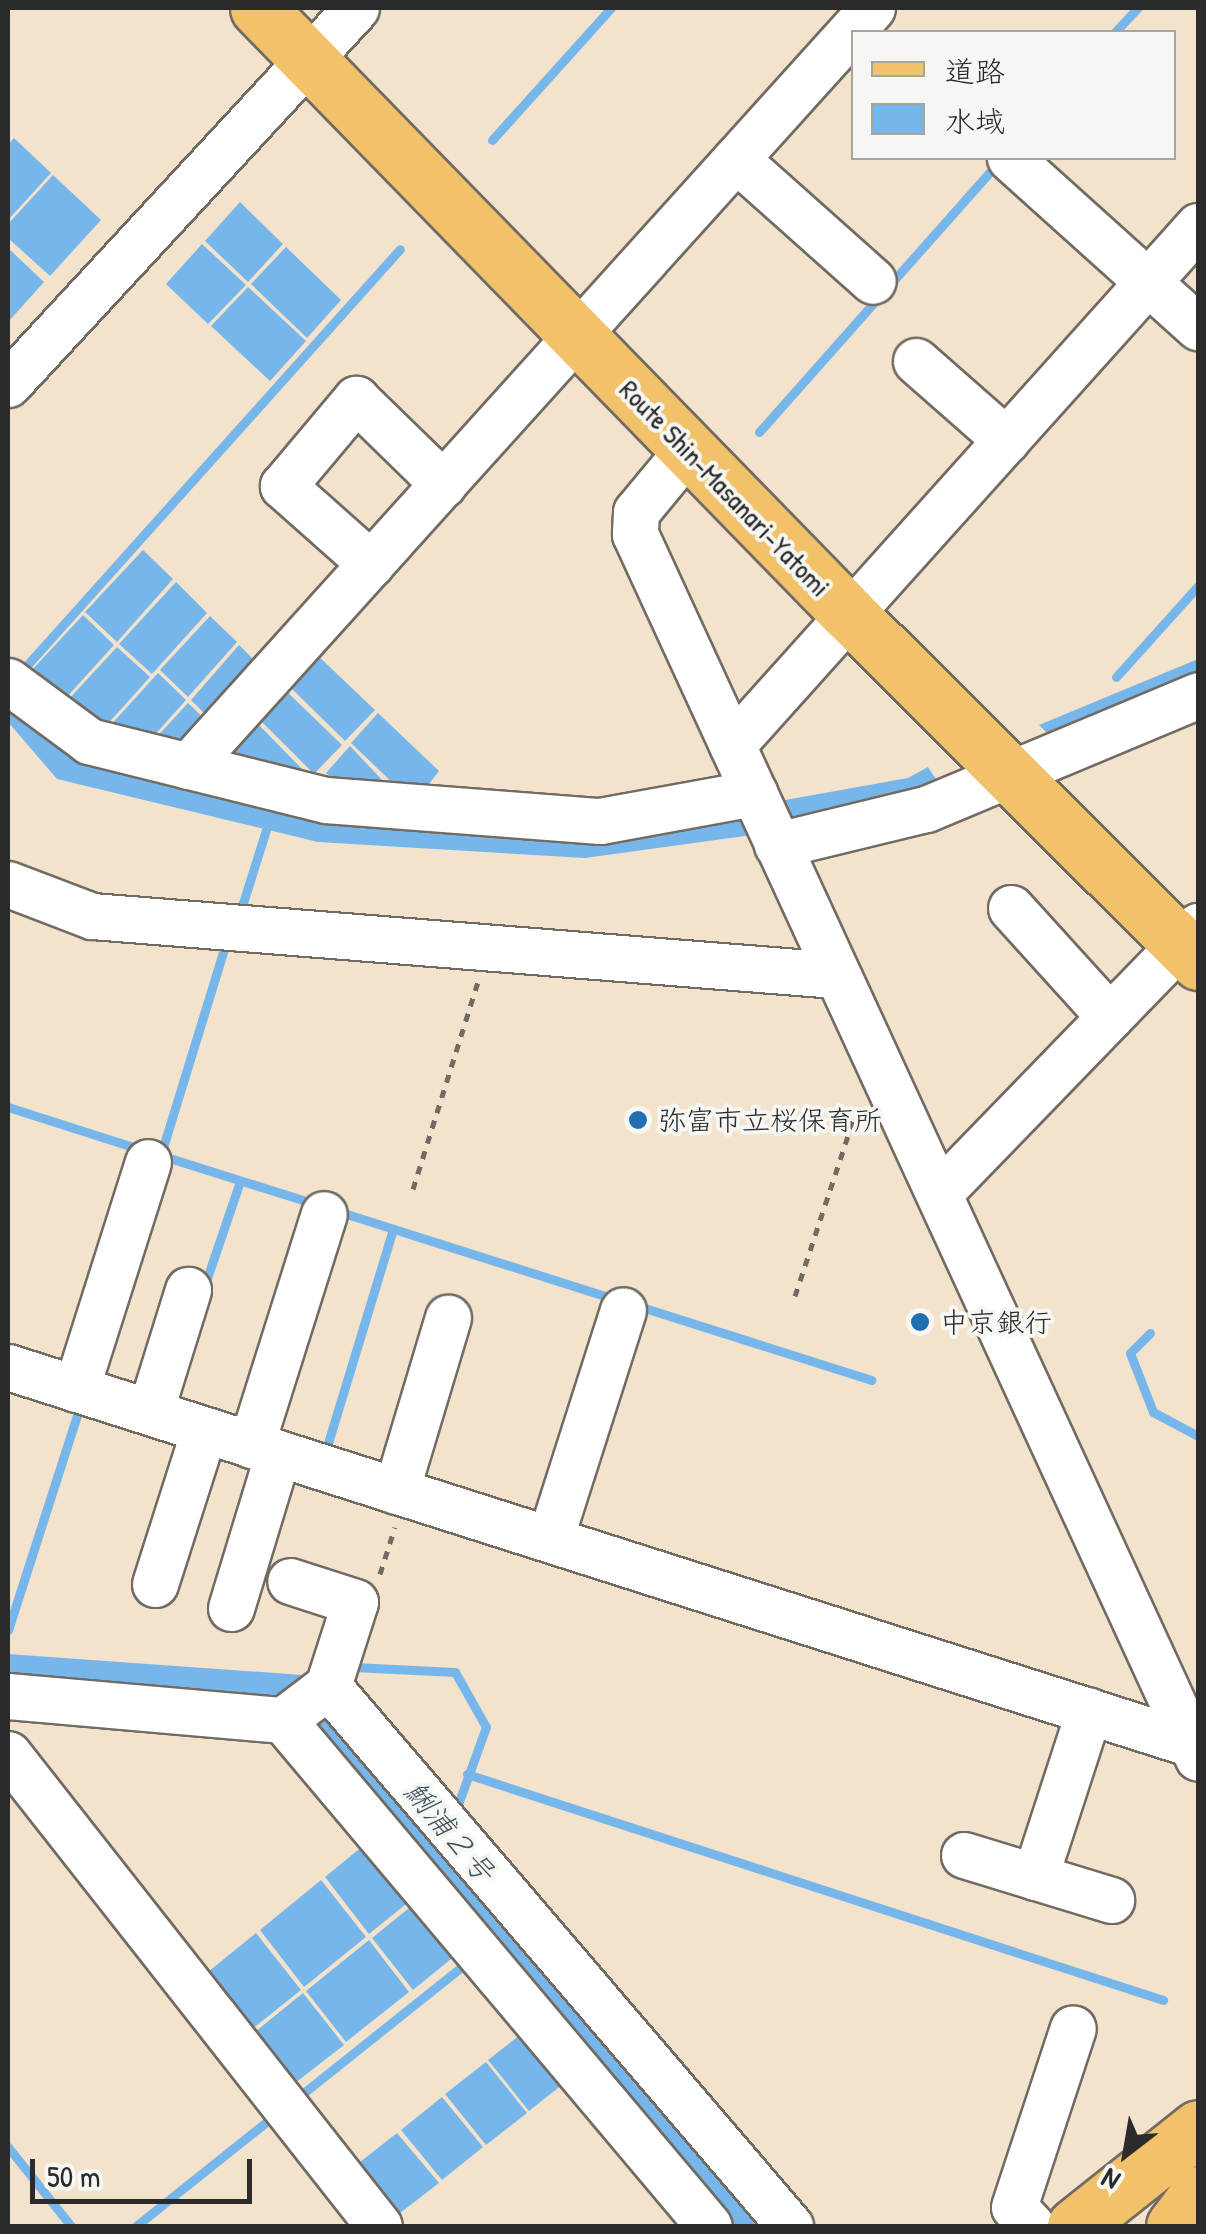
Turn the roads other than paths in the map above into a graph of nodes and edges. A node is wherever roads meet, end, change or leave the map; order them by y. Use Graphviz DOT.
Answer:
graph roads {
  1 [pos="258,8"];
  2 [pos="356,8"];
  3 [pos="851,30"];
  4 [pos="310,60"];
  5 [pos="736,159"];
  6 [pos="1012,160"];
  7 [pos="1198,226"];
  8 [pos="873,282"];
  9 [pos="1148,283"];
  10 [pos="1198,327"];
  11 [pos="576,337"];
  12 [pos="916,361"];
  13 [pos="8,382"];
  14 [pos="1006,440"];
  15 [pos="688,448"];
  16 [pos="443,484"];
  17 [pos="371,564"];
  18 [pos="848,614"];
  19 [pos="1198,696"];
  20 [pos="14,711"];
  21 [pos="732,745"];
  22 [pos="188,766"];
  23 [pos="1013,773"];
  24 [pos="754,793"];
  25 [pos="777,845"];
  26 [pos="8,884"];
  27 [pos="1011,908"];
  28 [pos="1193,944"];
  29 [pos="835,975"];
  30 [pos="1110,1017"];
  31 [pos="148,1162"];
  32 [pos="939,1193"];
  33 [pos="324,1214"];
  34 [pos="188,1290"];
  35 [pos="622,1310"];
  36 [pos="448,1318"];
  37 [pos="8,1367"];
  38 [pos="76,1389"];
  39 [pos="150,1412"];
  40 [pos="204,1430"];
  41 [pos="264,1449"];
  42 [pos="401,1492"];
  43 [pos="550,1539"];
  44 [pos="290,1581"];
  45 [pos="155,1584"];
  46 [pos="231,1608"];
  47 [pos="328,1686"];
  48 [pos="8,1696"];
  49 [pos="1089,1711"];
  50 [pos="283,1720"];
  51 [pos="1195,1751"];
  52 [pos="8,1754"];
  53 [pos="964,1855"];
  54 [pos="1036,1877"];
  55 [pos="1111,1900"];
  56 [pos="1073,2028"];
  57 [pos="1198,2128"];
  58 [pos="1198,2194"];
  59 [pos="379,2226"];
  60 [pos="709,2226"];
  61 [pos="790,2226"];
  62 [pos="1032,2226"];
  63 [pos="1074,2226"];
  64 [pos="1174,2226"];
  1 -- 4 [label="main road, Route Shin-Masanari-Yatomi"];
  2 -- 4 [label="street"];
  3 -- 5 [label="street"];
  4 -- 11 [label="main road, Route Shin-Masanari-Yatomi"];
  4 -- 13 [label="street"];
  5 -- 8 [label="street"];
  5 -- 11 [label="street"];
  6 -- 9 [label="street"];
  7 -- 9 [label="street"];
  9 -- 10 [label="street"];
  9 -- 14 [label="street"];
  11 -- 15 [label="main road, Route Shin-Masanari-Yatomi"];
  11 -- 16 [label="street"];
  12 -- 14 [label="street"];
  14 -- 18 [label="street"];
  15 -- 18 [label="main road, Route Shin-Masanari-Yatomi"];
  15 -- 21 [label="street"];
  16 -- 17 [label="street"];
  16 -- 17 [label="street"];
  17 -- 22 [label="street"];
  18 -- 21 [label="street"];
  18 -- 23 [label="main road, Route Shin-Masanari-Yatomi"];
  19 -- 23 [label="street"];
  20 -- 22 [label="street"];
  21 -- 24 [label="street"];
  22 -- 24 [label="street"];
  23 -- 25 [label="street"];
  23 -- 28 [label="main road, Route Shin-Masanari-Yatomi"];
  24 -- 25 [label="street"];
  25 -- 29 [label="street"];
  26 -- 29 [label="street"];
  27 -- 30 [label="street"];
  28 -- 30 [label="street"];
  29 -- 32 [label="street"];
  30 -- 32 [label="street"];
  31 -- 38 [label="street"];
  32 -- 51 [label="street"];
  33 -- 41 [label="street"];
  34 -- 39 [label="street"];
  35 -- 43 [label="street"];
  36 -- 42 [label="street"];
  37 -- 38 [label="street"];
  38 -- 39 [label="street"];
  39 -- 40 [label="street"];
  40 -- 41 [label="street"];
  40 -- 45 [label="street"];
  41 -- 42 [label="street"];
  41 -- 46 [label="street"];
  42 -- 43 [label="street"];
  43 -- 49 [label="street"];
  44 -- 47 [label="street"];
  47 -- 50 [label="street"];
  47 -- 61 [label="street"];
  48 -- 50 [label="street"];
  49 -- 51 [label="street"];
  49 -- 54 [label="street"];
  50 -- 60 [label="street"];
  52 -- 59 [label="street"];
  53 -- 54 [label="street"];
  54 -- 55 [label="street"];
  56 -- 62 [label="street"];
  57 -- 63 [label="main road"];
  58 -- 64 [label="main road"];
}
